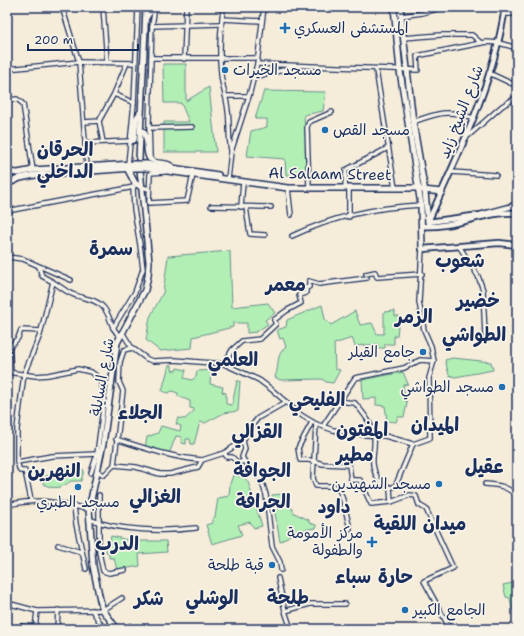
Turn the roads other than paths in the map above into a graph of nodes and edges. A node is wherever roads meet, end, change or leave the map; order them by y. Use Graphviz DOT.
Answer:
graph roads {
  1 [pos="62,7"];
  2 [pos="103,7"];
  3 [pos="138,7"];
  4 [pos="146,7"];
  5 [pos="154,7"];
  6 [pos="186,7"];
  7 [pos="222,7"];
  8 [pos="264,7"];
  9 [pos="394,7"];
  10 [pos="400,7"];
  11 [pos="444,7"];
  12 [pos="504,7"];
  13 [pos="504,14"];
  14 [pos="517,14"];
  15 [pos="401,16"];
  16 [pos="146,18"];
  17 [pos="222,19"];
  18 [pos="262,21"];
  19 [pos="221,24"];
  20 [pos="152,26"];
  21 [pos="185,26"];
  22 [pos="403,38"];
  23 [pos="481,43"];
  24 [pos="499,43"];
  25 [pos="517,48"];
  26 [pos="151,58"];
  27 [pos="257,58"];
  28 [pos="184,59"];
  29 [pos="220,59"];
  30 [pos="79,62"];
  31 [pos="107,62"];
  32 [pos="128,63"];
  33 [pos="135,63"];
  34 [pos="257,64"];
  35 [pos="300,66"];
  36 [pos="7,69"];
  37 [pos="376,70"];
  38 [pos="406,70"];
  39 [pos="400,71"];
  40 [pos="489,73"];
  41 [pos="254,77"];
  42 [pos="517,86"];
  43 [pos="114,94"];
  44 [pos="226,96"];
  45 [pos="249,96"];
  46 [pos="517,97"];
  47 [pos="7,100"];
  48 [pos="134,103"];
  49 [pos="332,112"];
  50 [pos="141,113"];
  51 [pos="473,118"];
  52 [pos="99,121"];
  53 [pos="84,122"];
  54 [pos="412,122"];
  55 [pos="192,127"];
  56 [pos="149,128"];
  57 [pos="140,131"];
  58 [pos="465,139"];
  59 [pos="132,141"];
  60 [pos="103,142"];
  61 [pos="85,143"];
  62 [pos="388,148"];
  63 [pos="231,152"];
  64 [pos="150,159"];
  65 [pos="130,166"];
  66 [pos="87,167"];
  67 [pos="172,169"];
  68 [pos="33,170"];
  69 [pos="7,172"];
  70 [pos="450,172"];
  71 [pos="193,175"];
  72 [pos="496,175"];
  73 [pos="228,179"];
  74 [pos="10,181"];
  75 [pos="243,182"];
  76 [pos="7,184"];
  77 [pos="133,187"];
  78 [pos="141,187"];
  79 [pos="288,188"];
  80 [pos="309,188"];
  81 [pos="347,188"];
  82 [pos="395,188"];
  83 [pos="419,188"];
  84 [pos="149,189"];
  85 [pos="425,192"];
  86 [pos="442,192"];
  87 [pos="421,205"];
  88 [pos="517,205"];
  89 [pos="210,206"];
  90 [pos="241,207"];
  91 [pos="246,207"];
  92 [pos="271,207"];
  93 [pos="7,211"];
  94 [pos="517,213"];
  95 [pos="292,215"];
  96 [pos="349,216"];
  97 [pos="428,222"];
  98 [pos="422,226"];
  99 [pos="265,235"];
  100 [pos="292,236"];
  101 [pos="517,245"];
  102 [pos="459,246"];
  103 [pos="422,249"];
  104 [pos="7,256"];
  105 [pos="39,267"];
  106 [pos="7,271"];
  107 [pos="422,274"];
  108 [pos="71,280"];
  109 [pos="53,282"];
  110 [pos="113,328"];
  111 [pos="40,331"];
  112 [pos="121,334"];
  113 [pos="485,335"];
  114 [pos="132,348"];
  115 [pos="434,361"];
  116 [pos="224,364"];
  117 [pos="9,372"];
  118 [pos="24,374"];
  119 [pos="102,383"];
  120 [pos="112,384"];
  121 [pos="339,401"];
  122 [pos="286,402"];
  123 [pos="314,423"];
  124 [pos="323,426"];
  125 [pos="374,436"];
  126 [pos="116,438"];
  127 [pos="243,441"];
  128 [pos="413,444"];
  129 [pos="224,453"];
  130 [pos="96,454"];
  131 [pos="202,460"];
  132 [pos="244,461"];
  133 [pos="17,462"];
  134 [pos="314,462"];
  135 [pos="114,465"];
  136 [pos="97,471"];
  137 [pos="91,473"];
  138 [pos="485,484"];
  139 [pos="390,488"];
  140 [pos="512,491"];
  141 [pos="517,492"];
  142 [pos="99,495"];
  143 [pos="517,497"];
  144 [pos="30,500"];
  145 [pos="391,502"];
  146 [pos="7,505"];
  147 [pos="74,506"];
  148 [pos="89,509"];
  149 [pos="89,518"];
  150 [pos="100,523"];
  151 [pos="196,528"];
  152 [pos="350,529"];
  153 [pos="58,545"];
  154 [pos="81,552"];
  155 [pos="86,569"];
  156 [pos="126,570"];
  157 [pos="281,570"];
  158 [pos="278,578"];
  159 [pos="122,598"];
  160 [pos="7,603"];
  161 [pos="345,604"];
  162 [pos="58,610"];
  163 [pos="92,610"];
  164 [pos="103,610"];
  165 [pos="37,611"];
  166 [pos="285,611"];
  167 [pos="36,628"];
  168 [pos="447,628"];
  169 [pos="21,629"];
  170 [pos="57,629"];
  171 [pos="104,629"];
  172 [pos="117,629"];
  173 [pos="291,629"];
  174 [pos="454,629"];
  1 -- 30 [label="street"];
  2 -- 31 [label="street"];
  3 -- 33 [label="street"];
  4 -- 16 [label="main road, شارع السايلة"];
  5 -- 16 [label="main road"];
  5 -- 20 [label="street"];
  6 -- 21 [label="street"];
  7 -- 17 [label="street"];
  8 -- 18 [label="street"];
  9 -- 39 [label="main road"];
  10 -- 15 [label="main road"];
  11 -- 15 [label="street"];
  12 -- 13 [label="main road"];
  13 -- 14 [label="street"];
  13 -- 24 [label="street, شارع الشيخ زايد"];
  15 -- 22 [label="main road"];
  16 -- 50 [label="main road, شارع السايلة"];
  17 -- 18 [label="street"];
  17 -- 19 [label="street"];
  18 -- 27 [label="street"];
  19 -- 21 [label="street"];
  19 -- 29 [label="street"];
  20 -- 21 [label="street"];
  20 -- 26 [label="street"];
  21 -- 28 [label="street"];
  22 -- 23 [label="street"];
  22 -- 38 [label="main road"];
  23 -- 24 [label="street"];
  23 -- 38 [label="street"];
  24 -- 25 [label="street"];
  24 -- 40 [label="street, شارع الشيخ زايد"];
  26 -- 28 [label="street"];
  26 -- 56 [label="street"];
  27 -- 29 [label="street"];
  27 -- 34 [label="street"];
  28 -- 29 [label="street"];
  29 -- 44 [label="street"];
  30 -- 31 [label="street"];
  30 -- 36 [label="street"];
  30 -- 53 [label="street"];
  31 -- 32 [label="street"];
  32 -- 33 [label="street"];
  32 -- 43 [label="street"];
  33 -- 48 [label="street"];
  34 -- 35 [label="street"];
  34 -- 41 [label="street"];
  35 -- 37 [label="street"];
  35 -- 41 [label="street"];
  37 -- 39 [label="street"];
  37 -- 62 [label="street"];
  38 -- 39 [label="street"];
  38 -- 54 [label="main road"];
  39 -- 83 [label="main road"];
  40 -- 42 [label="street"];
  40 -- 51 [label="street, شارع الشيخ زايد"];
  41 -- 45 [label="street"];
  43 -- 48 [label="street"];
  43 -- 52 [label="street"];
  44 -- 45 [label="street"];
  44 -- 63 [label="street"];
  45 -- 63 [label="street"];
  46 -- 58 [label="street"];
  47 -- 68 [label="street"];
  48 -- 59 [label="street"];
  49 -- 80 [label="street"];
  50 -- 57 [label="main road, شارع السايلة"];
  50 -- 59 [label="main road"];
  51 -- 54 [label="street"];
  51 -- 58 [label="street, شارع الشيخ زايد"];
  52 -- 53 [label="street"];
  52 -- 60 [label="street"];
  53 -- 61 [label="street"];
  54 -- 85 [label="main road"];
  55 -- 56 [label="street"];
  56 -- 64 [label="street"];
  57 -- 64 [label="main road"];
  57 -- 78 [label="main road, شارع السايلة"];
  58 -- 70 [label="street, شارع الشيخ زايد"];
  59 -- 60 [label="street"];
  59 -- 65 [label="street"];
  60 -- 61 [label="street"];
  61 -- 66 [label="street"];
  62 -- 81 [label="street"];
  62 -- 82 [label="street"];
  63 -- 73 [label="street"];
  64 -- 67 [label="street"];
  65 -- 66 [label="main road"];
  65 -- 67 [label="main road, bridge"];
  65 -- 74 [label="main road"];
  65 -- 78 [label="main road"];
  66 -- 68 [label="main road"];
  67 -- 71 [label="main road, Al Salaam Street"];
  67 -- 73 [label="main road"];
  67 -- 84 [label="street"];
  68 -- 69 [label="main road"];
  70 -- 72 [label="street"];
  70 -- 86 [label="street, شارع الشيخ زايد"];
  71 -- 73 [label="main road, Al Salaam Street"];
  71 -- 84 [label="street"];
  73 -- 75 [label="main road, Al Salaam Street"];
  74 -- 76 [label="main road"];
  75 -- 79 [label="main road, Al Salaam Street"];
  75 -- 90 [label="street"];
  77 -- 78 [label="street"];
  77 -- 93 [label="street"];
  77 -- 110 [label="street"];
  78 -- 84 [label="street"];
  78 -- 112 [label="main road, شارع السايلة"];
  79 -- 80 [label="main road, Al Salaam Street"];
  79 -- 95 [label="street"];
  80 -- 81 [label="main road, Al Salaam Street"];
  81 -- 82 [label="main road, Al Salaam Street"];
  81 -- 96 [label="street"];
  82 -- 83 [label="main road, Al Salaam Street"];
  83 -- 85 [label="main road"];
  83 -- 87 [label="main road"];
  85 -- 86 [label="main road"];
  85 -- 97 [label="main road"];
  86 -- 97 [label="street, شارع الشيخ زايد"];
  87 -- 96 [label="street"];
  87 -- 98 [label="main road"];
  88 -- 97 [label="street"];
  89 -- 90 [label="street"];
  90 -- 91 [label="street"];
  91 -- 92 [label="street"];
  91 -- 99 [label="street"];
  94 -- 98 [label="street"];
  96 -- 100 [label="street"];
  98 -- 103 [label="main road"];
  101 -- 102 [label="street"];
  102 -- 103 [label="street"];
  102 -- 113 [label="street"];
  103 -- 107 [label="street"];
  104 -- 105 [label="street"];
  104 -- 106 [label="street"];
  105 -- 108 [label="street"];
  105 -- 109 [label="street"];
  107 -- 115 [label="street"];
  107 -- 116 [label="street"];
  109 -- 110 [label="street"];
  109 -- 111 [label="street"];
  110 -- 112 [label="street"];
  111 -- 117 [label="street"];
  111 -- 118 [label="street"];
  112 -- 114 [label="street"];
  112 -- 120 [label="main road, شارع السايلة"];
  114 -- 116 [label="street"];
  114 -- 126 [label="street"];
  115 -- 121 [label="street"];
  115 -- 128 [label="street"];
  116 -- 122 [label="street"];
  117 -- 118 [label="street"];
  118 -- 119 [label="street"];
  118 -- 133 [label="street"];
  119 -- 120 [label="street"];
  119 -- 130 [label="street"];
  120 -- 136 [label="main road, شارع السايلة"];
  121 -- 124 [label="street"];
  121 -- 125 [label="street"];
  122 -- 123 [label="street"];
  122 -- 127 [label="street"];
  123 -- 124 [label="street"];
  123 -- 134 [label="street"];
  123 -- 134 [label="street"];
  124 -- 125 [label="street"];
  125 -- 128 [label="street"];
  125 -- 139 [label="street"];
  126 -- 131 [label="street"];
  126 -- 135 [label="street"];
  127 -- 129 [label="street"];
  127 -- 132 [label="street"];
  128 -- 139 [label="street"];
  129 -- 131 [label="street"];
  129 -- 132 [label="street"];
  130 -- 133 [label="street"];
  130 -- 137 [label="street"];
  131 -- 135 [label="street"];
  132 -- 157 [label="street"];
  133 -- 144 [label="street"];
  134 -- 145 [label="street"];
  134 -- 152 [label="street"];
  135 -- 136 [label="street"];
  136 -- 148 [label="main road, شارع السايلة"];
  138 -- 140 [label="street"];
  139 -- 145 [label="street"];
  140 -- 141 [label="street"];
  140 -- 143 [label="street"];
  142 -- 150 [label="street"];
  144 -- 146 [label="street"];
  144 -- 147 [label="street"];
  145 -- 168 [label="street"];
  147 -- 148 [label="street"];
  147 -- 154 [label="street"];
  148 -- 149 [label="main road, شارع السايلة"];
  149 -- 150 [label="street"];
  149 -- 164 [label="main road, شارع السايلة"];
  150 -- 151 [label="street"];
  150 -- 156 [label="street"];
  153 -- 154 [label="street"];
  154 -- 155 [label="street"];
  158 -- 166 [label="street"];
  159 -- 164 [label="street"];
  160 -- 165 [label="street"];
  161 -- 166 [label="street"];
  162 -- 163 [label="street"];
  162 -- 165 [label="street"];
  162 -- 170 [label="street"];
  163 -- 164 [label="street"];
  163 -- 171 [label="street"];
  164 -- 172 [label="main road, شارع السايلة"];
  165 -- 167 [label="street"];
  166 -- 173 [label="street"];
  167 -- 169 [label="street"];
  168 -- 174 [label="street"];
}
